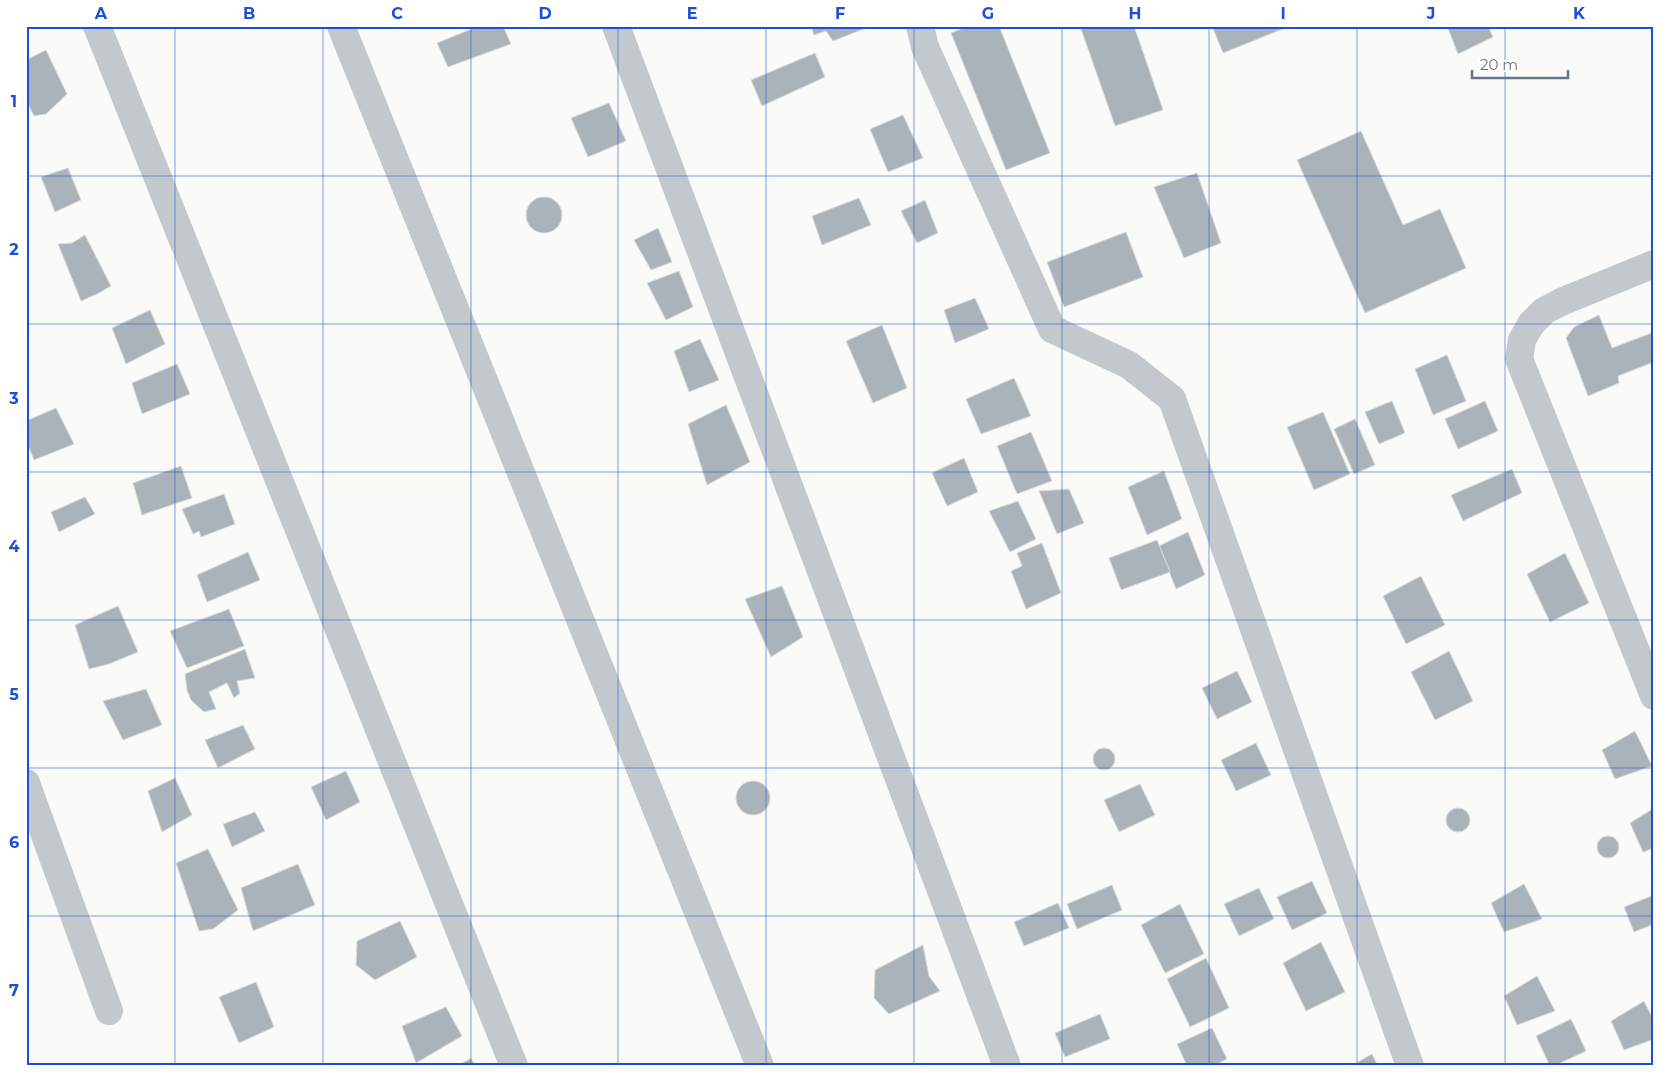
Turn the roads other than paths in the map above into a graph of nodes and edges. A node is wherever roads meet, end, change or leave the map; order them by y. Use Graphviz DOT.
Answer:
graph roads {
  1 [pos="98,26"];
  2 [pos="341,26"];
  3 [pos="616,26"];
  4 [pos="920,26"];
  5 [pos="1654,264"];
  6 [pos="1654,696"];
  7 [pos="26,783"];
  8 [pos="109,1012"];
  9 [pos="514,1066"];
  10 [pos="760,1066"];
  11 [pos="1007,1066"];
  12 [pos="1410,1066"];
  1 -- 9 [label="street"];
  2 -- 10 [label="street"];
  3 -- 11 [label="street"];
  4 -- 12 [label="street"];
  5 -- 6 [label="street"];
  7 -- 8 [label="street"];
}
